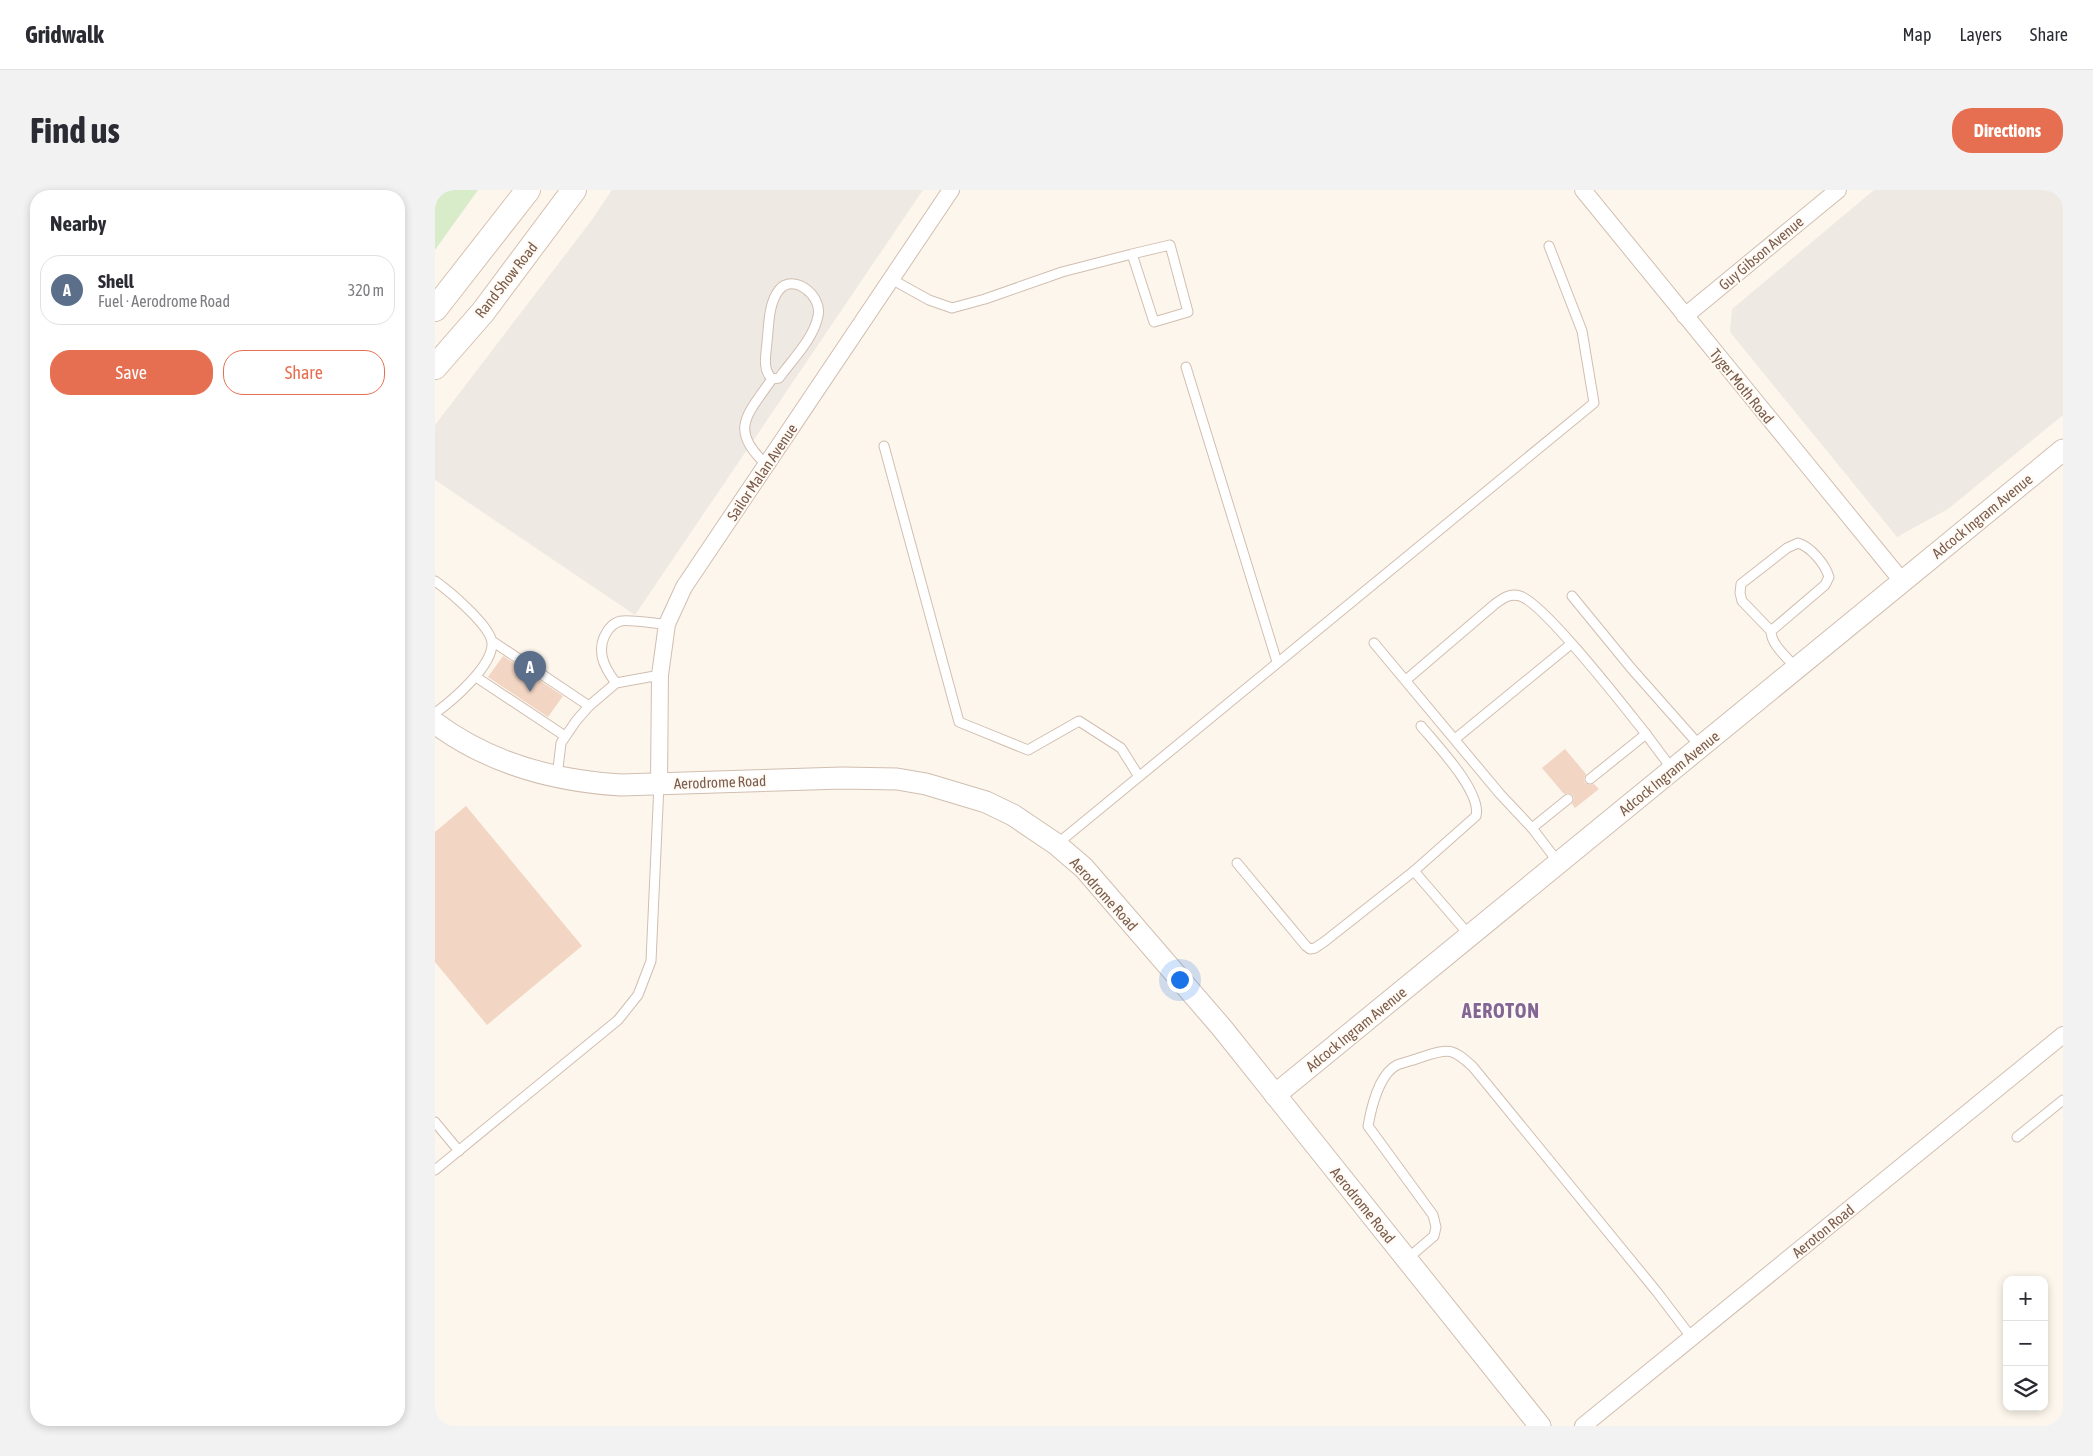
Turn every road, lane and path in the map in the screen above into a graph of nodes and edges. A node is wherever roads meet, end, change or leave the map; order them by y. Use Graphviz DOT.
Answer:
graph roads {
  1 [pos="528,190"];
  2 [pos="573,190"];
  3 [pos="951,190"];
  4 [pos="1583,190"];
  5 [pos="1838,190"];
  6 [pos="1549,246"];
  7 [pos="1132,254"];
  8 [pos="893,280"];
  9 [pos="435,309"];
  10 [pos="1685,316"];
  11 [pos="435,367"];
  12 [pos="1186,367"];
  13 [pos="772,379"];
  14 [pos="884,446"];
  15 [pos="2063,450"];
  16 [pos="767,465"];
  17 [pos="435,581"];
  18 [pos="1902,581"];
  19 [pos="1572,596"];
  20 [pos="667,624"];
  21 [pos="1771,631"];
  22 [pos="492,641"];
  23 [pos="1374,643"];
  24 [pos="1571,644"];
  25 [pos="1277,662"];
  26 [pos="1796,668"];
  27 [pos="660,675"];
  28 [pos="475,678"];
  29 [pos="1406,680"];
  30 [pos="616,683"];
  31 [pos="589,706"];
  32 [pos="435,713"];
  33 [pos="435,723"];
  34 [pos="1421,726"];
  35 [pos="1646,734"];
  36 [pos="565,736"];
  37 [pos="1455,739"];
  38 [pos="1700,746"];
  39 [pos="1672,769"];
  40 [pos="1139,775"];
  41 [pos="557,777"];
  42 [pos="1590,778"];
  43 [pos="659,784"];
  44 [pos="1568,799"];
  45 [pos="1532,828"];
  46 [pos="1057,844"];
  47 [pos="1559,862"];
  48 [pos="1237,863"];
  49 [pos="1414,871"];
  50 [pos="1470,936"];
  51 [pos="2063,1035"];
  52 [pos="1275,1095"];
  53 [pos="2063,1100"];
  54 [pos="435,1122"];
  55 [pos="2017,1137"];
  56 [pos="459,1151"];
  57 [pos="437,1166"];
  58 [pos="1407,1259"];
  59 [pos="1692,1338"];
  60 [pos="1540,1426"];
  61 [pos="1583,1426"];
  1 -- 9 [label="main road"];
  2 -- 11 [label="main road, Rand Show Road"];
  3 -- 8 [label="street, Sailor Malan Avenue"];
  4 -- 10 [label="street, Tyger Moth Road"];
  5 -- 10 [label="street, Guy Gibson Avenue"];
  6 -- 25 [label="lane"];
  7 -- 7 [label="lane"];
  7 -- 8 [label="lane"];
  8 -- 16 [label="street, Sailor Malan Avenue"];
  10 -- 18 [label="street, Tyger Moth Road"];
  12 -- 25 [label="lane"];
  13 -- 13 [label="lane"];
  13 -- 16 [label="lane"];
  14 -- 40 [label="lane"];
  15 -- 18 [label="street, Adcock Ingram Avenue"];
  16 -- 20 [label="street, Sailor Malan Avenue"];
  17 -- 22 [label="lane"];
  18 -- 26 [label="street, Adcock Ingram Avenue"];
  19 -- 38 [label="lane"];
  20 -- 27 [label="street, Sailor Malan Avenue"];
  20 -- 30 [label="lane"];
  21 -- 21 [label="lane"];
  21 -- 26 [label="lane"];
  22 -- 28 [label="lane"];
  22 -- 31 [label="lane"];
  23 -- 29 [label="lane"];
  24 -- 29 [label="lane"];
  24 -- 35 [label="lane"];
  24 -- 37 [label="lane"];
  25 -- 40 [label="lane"];
  26 -- 38 [label="street, Adcock Ingram Avenue"];
  27 -- 30 [label="lane"];
  27 -- 43 [label="street, Sailor Malan Avenue"];
  28 -- 32 [label="lane"];
  28 -- 36 [label="lane"];
  29 -- 37 [label="lane"];
  30 -- 31 [label="lane"];
  31 -- 36 [label="lane"];
  33 -- 41 [label="street, Aerodrome Road"];
  34 -- 49 [label="lane"];
  35 -- 39 [label="lane"];
  35 -- 42 [label="lane"];
  36 -- 41 [label="lane"];
  37 -- 45 [label="lane"];
  38 -- 39 [label="street, Adcock Ingram Avenue"];
  39 -- 47 [label="street, Adcock Ingram Avenue"];
  40 -- 46 [label="lane"];
  41 -- 43 [label="street, Aerodrome Road"];
  43 -- 46 [label="street, Aerodrome Road"];
  43 -- 56 [label="lane"];
  44 -- 45 [label="lane"];
  45 -- 47 [label="lane"];
  46 -- 52 [label="street, Aerodrome Road"];
  47 -- 50 [label="street, Adcock Ingram Avenue"];
  48 -- 49 [label="lane"];
  49 -- 50 [label="lane"];
  50 -- 52 [label="street, Adcock Ingram Avenue"];
  51 -- 59 [label="street, Aeroton Road"];
  52 -- 58 [label="street, Aerodrome Road"];
  53 -- 55 [label="lane"];
  54 -- 56 [label="lane"];
  56 -- 57 [label="lane"];
  58 -- 59 [label="lane"];
  58 -- 60 [label="street, Aerodrome Road"];
  59 -- 61 [label="street, Aeroton Road"];
}
